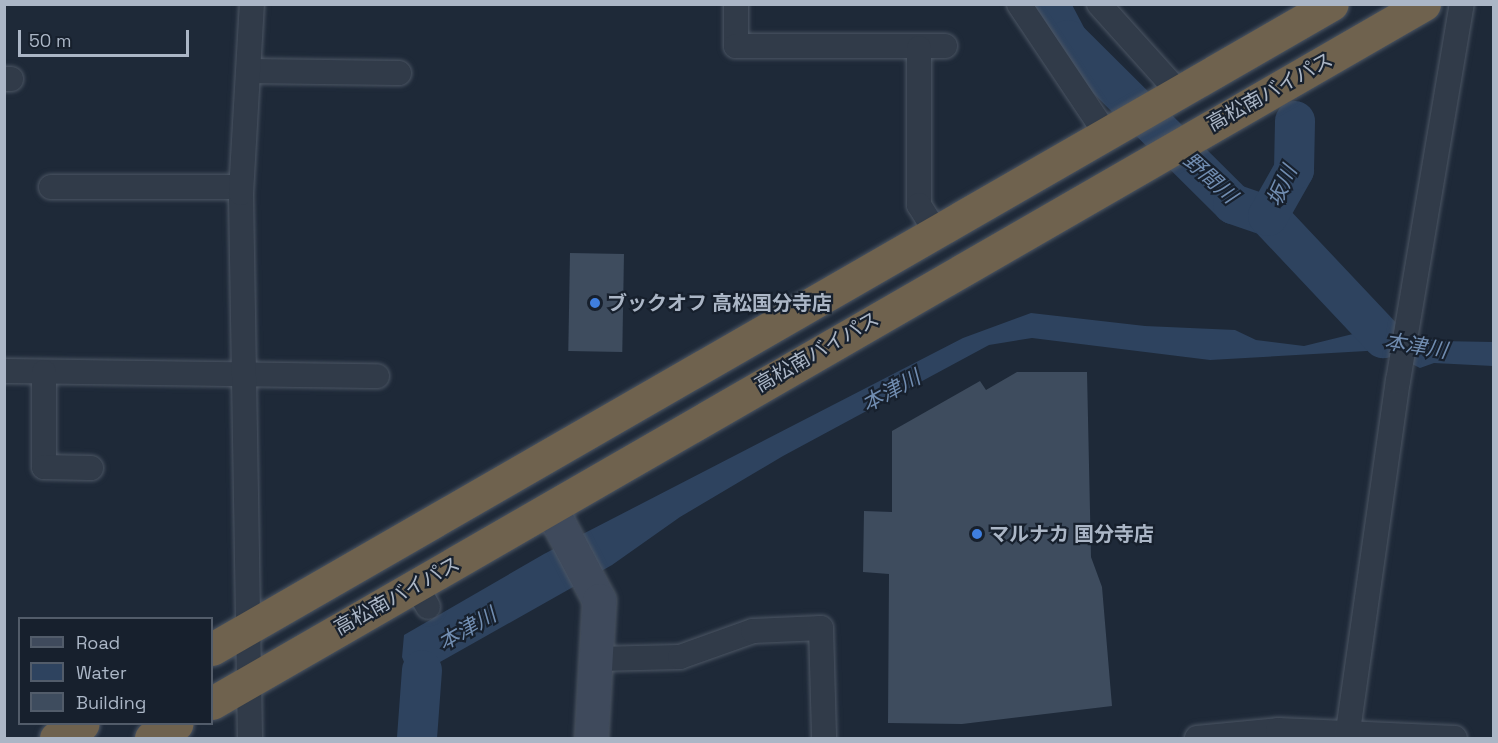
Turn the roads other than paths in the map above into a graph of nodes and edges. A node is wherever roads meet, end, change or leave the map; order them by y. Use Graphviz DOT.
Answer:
graph roads {
  1 [pos="252,4"];
  2 [pos="735,4"];
  3 [pos="1019,4"];
  4 [pos="1099,4"];
  5 [pos="1332,4"];
  6 [pos="1424,4"];
  7 [pos="1462,4"];
  8 [pos="945,46"];
  9 [pos="919,48"];
  10 [pos="249,71"];
  11 [pos="399,73"];
  12 [pos="1179,93"];
  13 [pos="1112,131"];
  14 [pos="51,187"];
  15 [pos="241,187"];
  16 [pos="936,232"];
  17 [pos="4,371"];
  18 [pos="247,371"];
  19 [pos="44,372"];
  20 [pos="377,376"];
  21 [pos="91,468"];
  22 [pos="551,509"];
  23 [pos="250,627"];
  24 [pos="213,648"];
  25 [pos="597,659"];
  26 [pos="251,679"];
  27 [pos="213,702"];
  28 [pos="79,725"];
  29 [pos="173,725"];
  30 [pos="1348,736"];
  31 [pos="56,738"];
  32 [pos="151,738"];
  33 [pos="250,738"];
  34 [pos="591,738"];
  35 [pos="824,738"];
  36 [pos="1197,738"];
  37 [pos="1455,738"];
  1 -- 10 [label="street"];
  2 -- 9 [label="street"];
  3 -- 13 [label="street"];
  4 -- 12 [label="street"];
  5 -- 12 [label="highway"];
  6 -- 22 [label="highway, 高松南バイパス"];
  7 -- 30 [label="street"];
  8 -- 9 [label="street"];
  9 -- 16 [label="street"];
  10 -- 11 [label="street"];
  10 -- 15 [label="street"];
  12 -- 13 [label="highway"];
  13 -- 16 [label="highway"];
  14 -- 15 [label="street"];
  15 -- 18 [label="street"];
  16 -- 23 [label="highway"];
  17 -- 19 [label="street"];
  18 -- 19 [label="street"];
  18 -- 20 [label="street"];
  18 -- 23 [label="street"];
  19 -- 21 [label="street"];
  22 -- 25 [label="street"];
  22 -- 26 [label="highway, 高松南バイパス"];
  23 -- 24 [label="highway"];
  23 -- 26 [label="street"];
  25 -- 34 [label="street"];
  25 -- 35 [label="street"];
  26 -- 27 [label="highway, 高松南バイパス"];
  26 -- 33 [label="street"];
  28 -- 31 [label="highway"];
  29 -- 32 [label="highway"];
  30 -- 36 [label="street"];
  30 -- 37 [label="street"];
}
